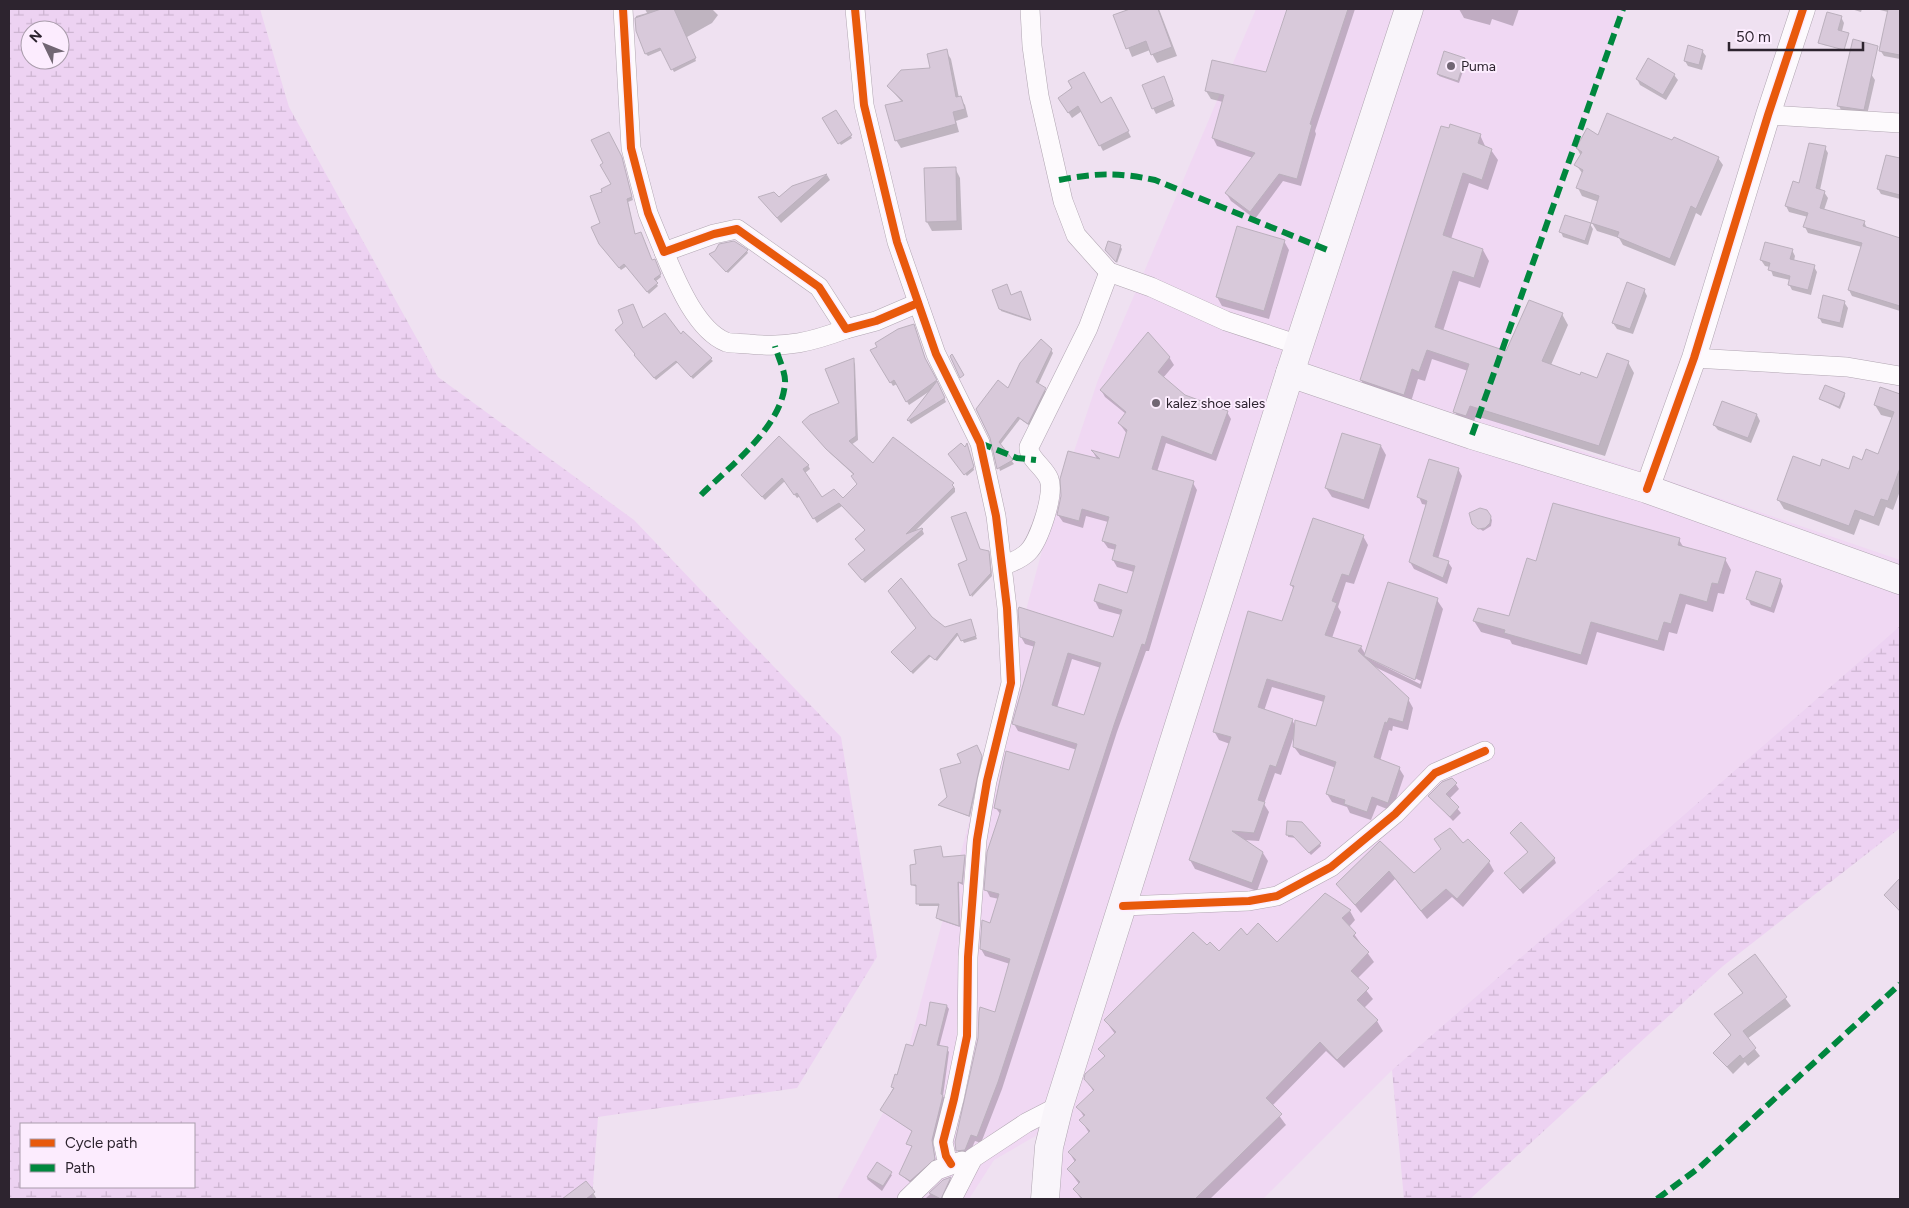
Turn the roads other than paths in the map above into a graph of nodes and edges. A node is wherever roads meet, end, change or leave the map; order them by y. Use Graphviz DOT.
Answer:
graph roads {
  1 [pos="623,9"];
  2 [pos="855,9"];
  3 [pos="1030,9"];
  4 [pos="1409,9"];
  5 [pos="1803,9"];
  6 [pos="1768,115"];
  7 [pos="1900,123"];
  8 [pos="664,252"];
  9 [pos="1109,272"];
  10 [pos="918,303"];
  11 [pos="846,329"];
  12 [pos="1299,345"];
  13 [pos="1694,358"];
  14 [pos="1290,373"];
  15 [pos="1900,376"];
  16 [pos="1647,489"];
  17 [pos="1004,565"];
  18 [pos="1900,580"];
  19 [pos="1485,751"];
  20 [pos="1123,906"];
  21 [pos="1059,1106"];
  22 [pos="973,1158"];
  23 [pos="951,1164"];
  24 [pos="907,1199"];
  25 [pos="952,1199"];
  26 [pos="1045,1199"];
  1 -- 8 [label="street"];
  2 -- 10 [label="street"];
  3 -- 9 [label="street"];
  4 -- 12 [label="main road"];
  5 -- 6 [label="street"];
  6 -- 7 [label="street"];
  6 -- 13 [label="street"];
  8 -- 11 [label="street"];
  8 -- 11 [label="street"];
  9 -- 12 [label="street"];
  9 -- 17 [label="street"];
  10 -- 11 [label="street"];
  10 -- 17 [label="street"];
  12 -- 14 [label="main road"];
  13 -- 15 [label="street"];
  13 -- 16 [label="street"];
  14 -- 16 [label="main road"];
  14 -- 20 [label="main road"];
  16 -- 18 [label="main road"];
  17 -- 23 [label="street"];
  19 -- 20 [label="street"];
  20 -- 21 [label="main road"];
  21 -- 22 [label="street"];
  21 -- 26 [label="main road"];
  22 -- 23 [label="street"];
  22 -- 25 [label="street"];
  23 -- 24 [label="street"];
}
